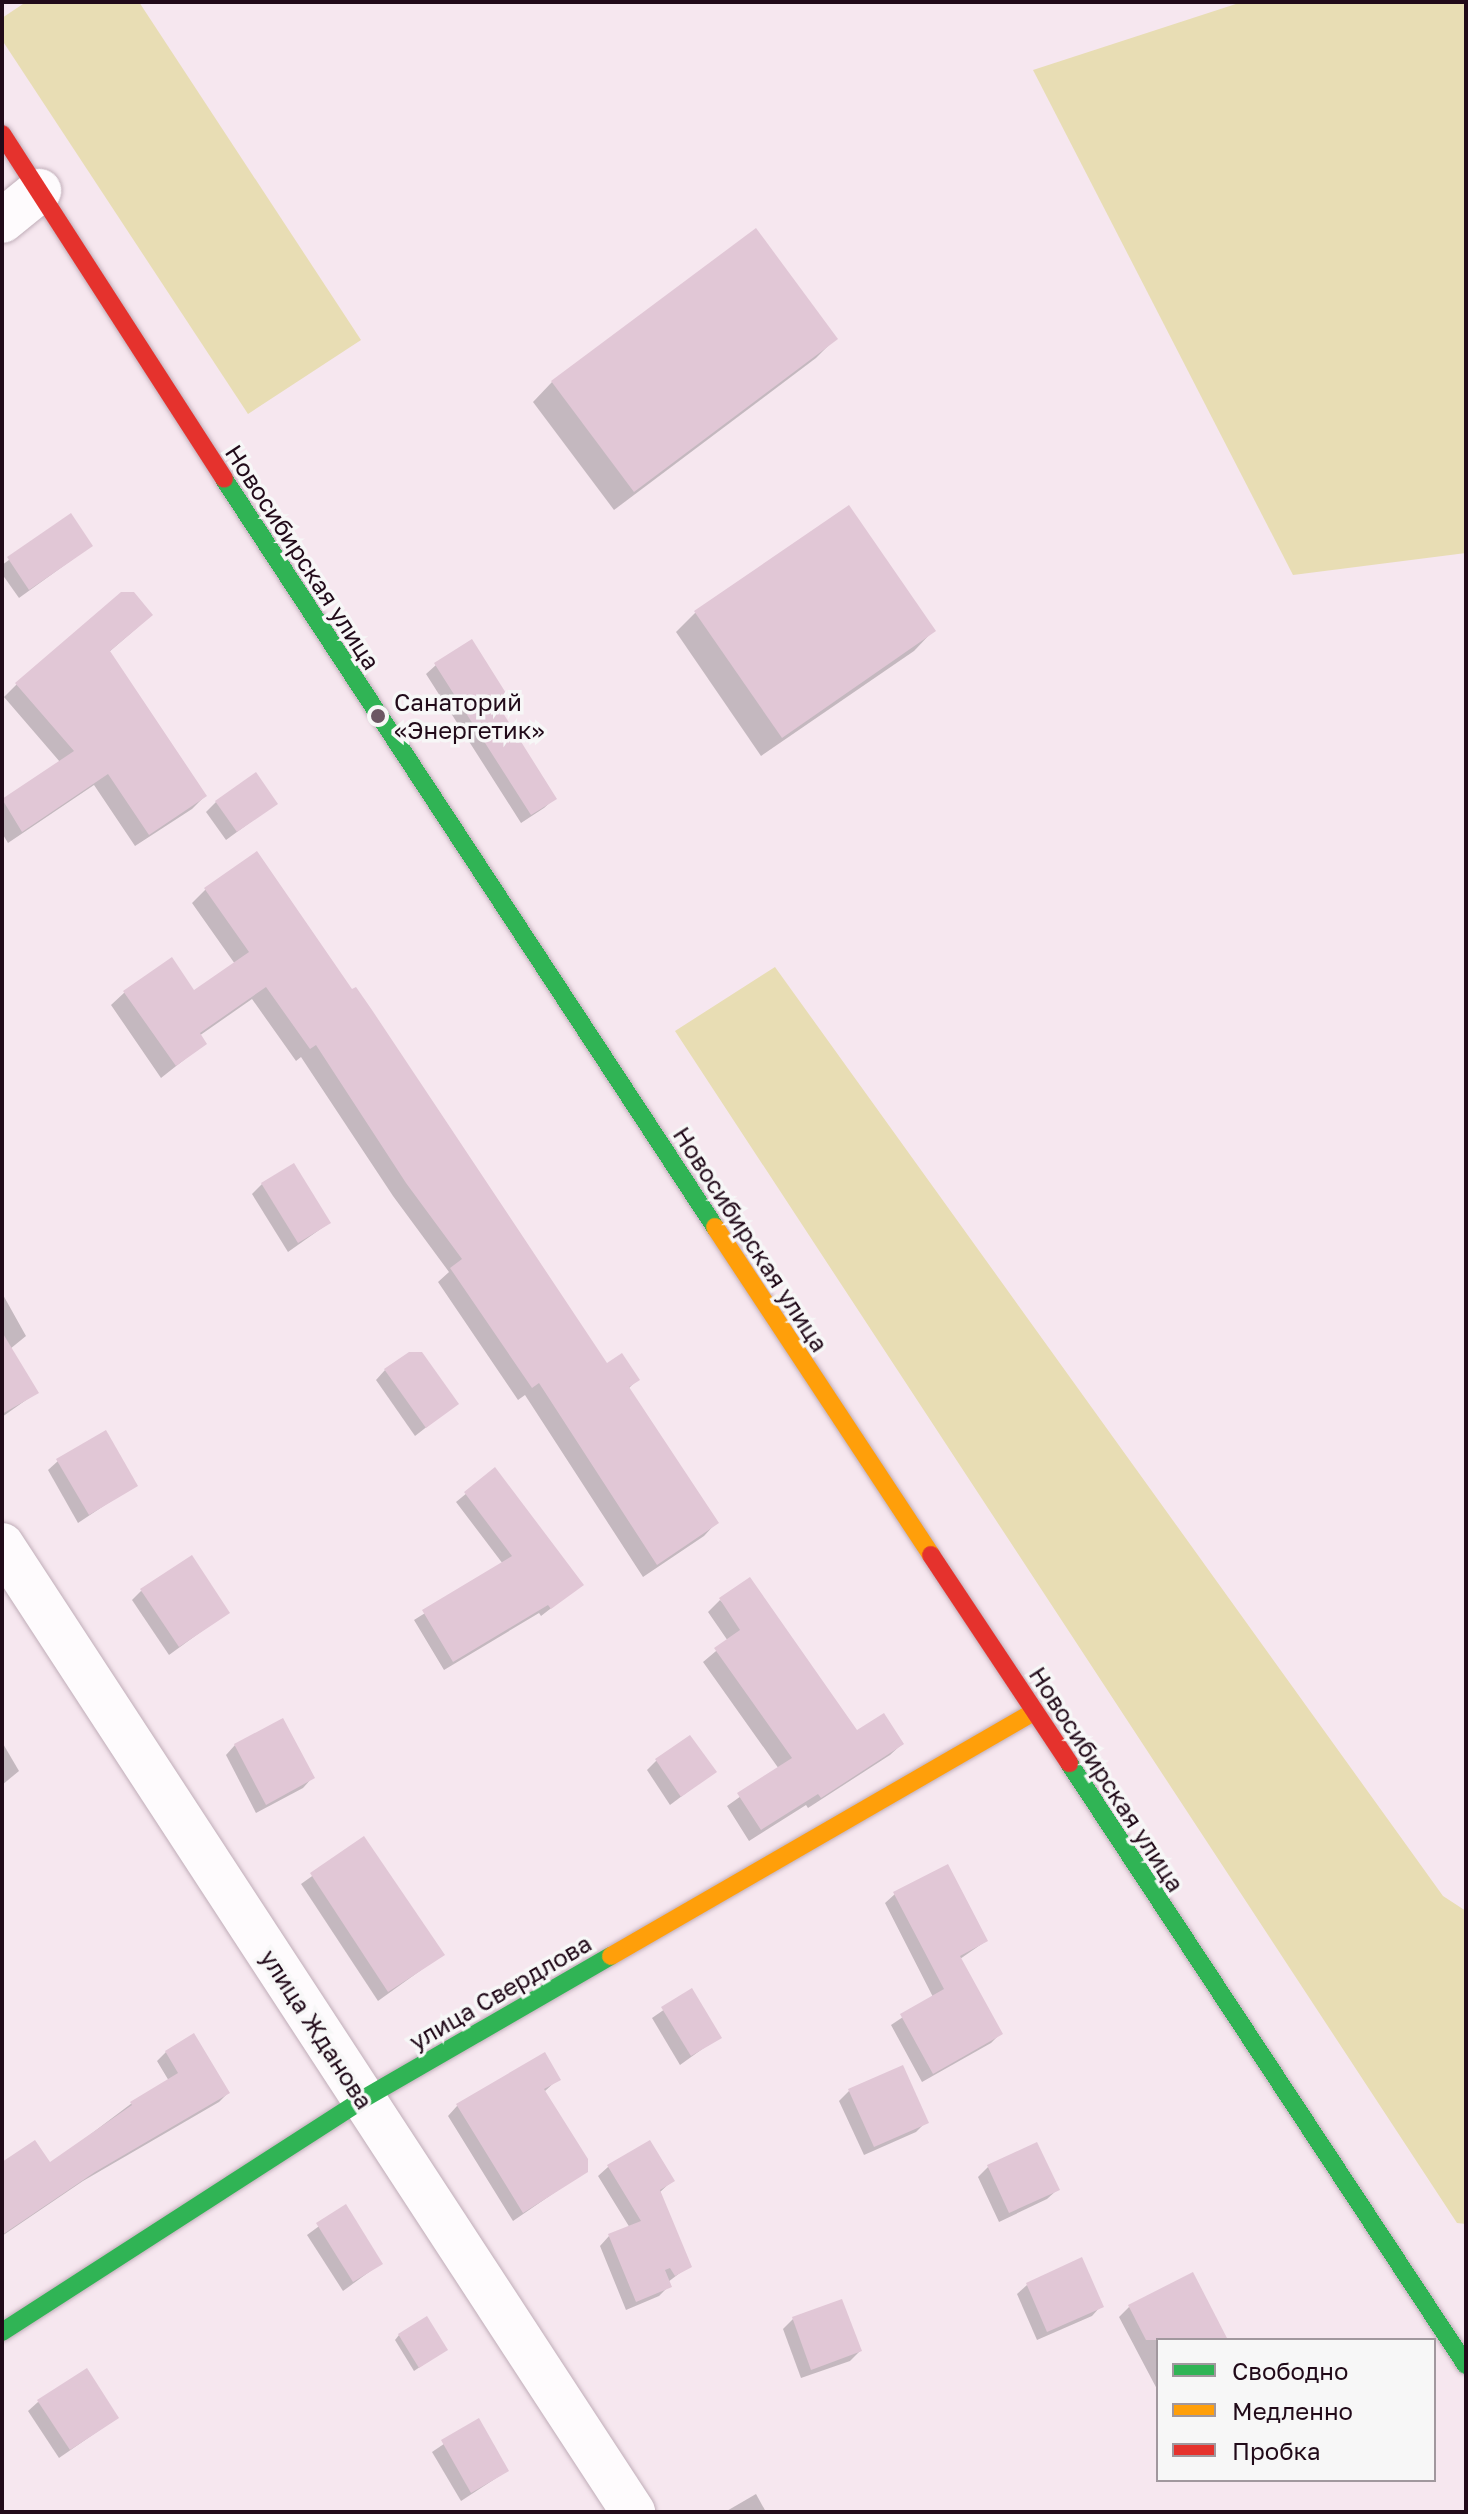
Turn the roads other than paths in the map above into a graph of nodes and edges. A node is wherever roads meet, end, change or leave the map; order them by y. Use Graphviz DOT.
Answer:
graph roads {
  1 [pos="2,134"];
  2 [pos="39,191"];
  3 [pos="2,221"];
  4 [pos="2,1545"];
  5 [pos="1034,1712"];
  6 [pos="363,2099"];
  7 [pos="2,2332"];
  8 [pos="1466,2365"];
  9 [pos="633,2512"];
  1 -- 2 [label="street, Новосибирская улица"];
  2 -- 3 [label="street"];
  2 -- 5 [label="street, Новосибирская улица"];
  4 -- 6 [label="street, улица Жданова"];
  5 -- 6 [label="street, улица Свердлова"];
  5 -- 8 [label="street, Новосибирская улица"];
  6 -- 7 [label="street, улица Свердлова"];
  6 -- 9 [label="street, улица Жданова"];
}
